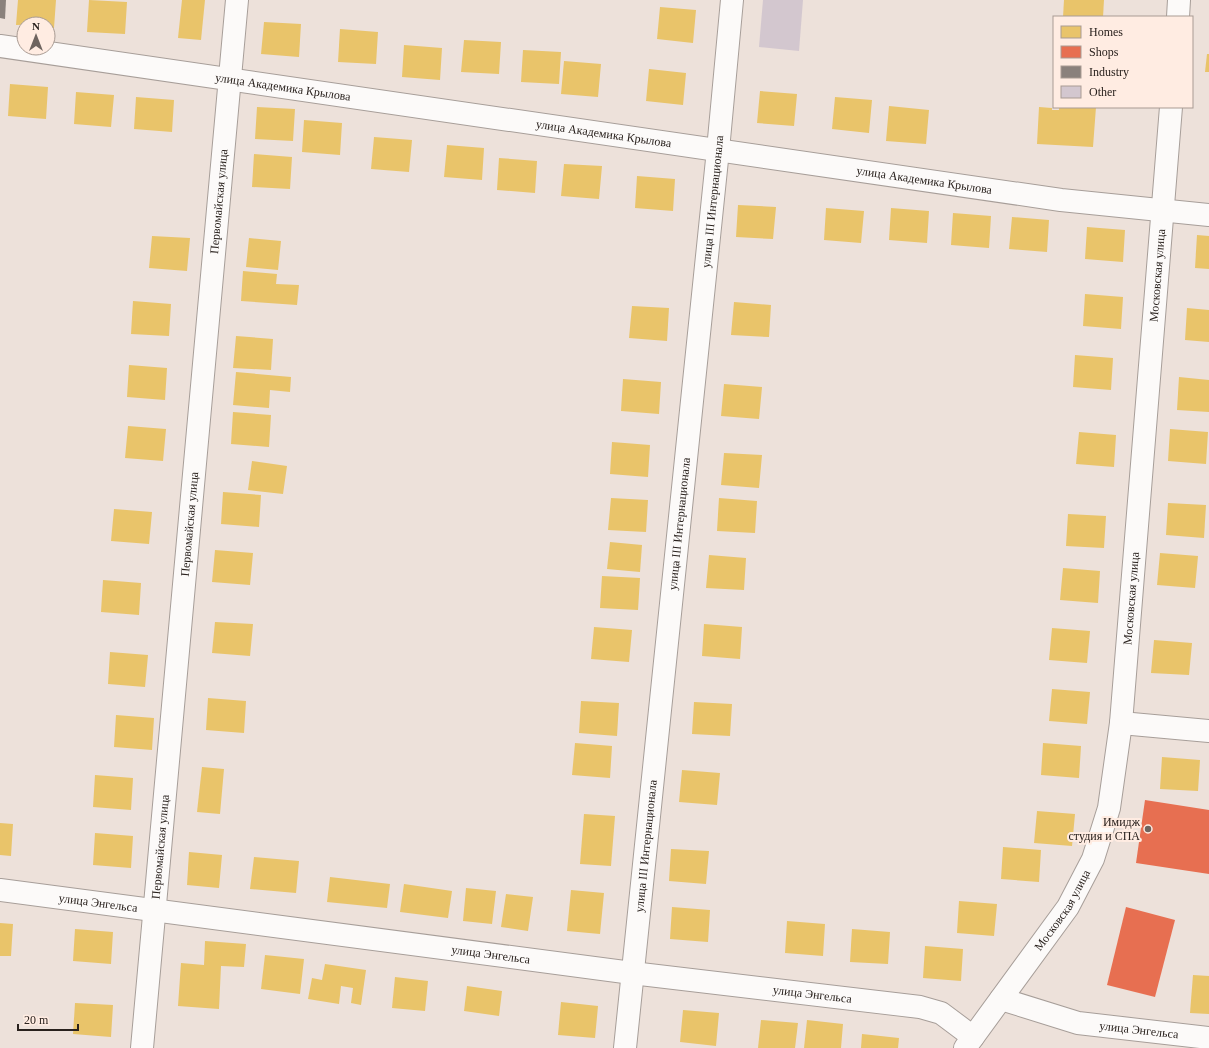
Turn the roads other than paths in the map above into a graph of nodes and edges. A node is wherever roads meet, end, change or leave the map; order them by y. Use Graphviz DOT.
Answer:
graph roads {
  1 [pos="237,0"];
  2 [pos="732,0"];
  3 [pos="1180,0"];
  4 [pos="1178,16"];
  5 [pos="0,46"];
  6 [pos="230,80"];
  7 [pos="1171,108"];
  8 [pos="718,150"];
  9 [pos="1163,210"];
  10 [pos="1209,215"];
  11 [pos="1121,723"];
  12 [pos="1209,731"];
  13 [pos="0,890"];
  14 [pos="156,911"];
  15 [pos="632,973"];
  16 [pos="1001,999"];
  17 [pos="1209,1038"];
  18 [pos="969,1043"];
  19 [pos="142,1048"];
  20 [pos="625,1048"];
  1 -- 6 [label="street, Первомайская улица"];
  2 -- 8 [label="street, улица III Интернационала"];
  3 -- 4 [label="street"];
  5 -- 6 [label="street, улица Академика Крылова"];
  6 -- 8 [label="street, улица Академика Крылова"];
  6 -- 14 [label="street, Первомайская улица"];
  7 -- 9 [label="street, Московская улица"];
  8 -- 9 [label="street, улица Академика Крылова"];
  8 -- 15 [label="street, улица III Интернационала"];
  9 -- 10 [label="street, улица Академика Крылова"];
  9 -- 11 [label="street, Московская улица"];
  11 -- 12 [label="street"];
  11 -- 16 [label="street, Московская улица"];
  13 -- 14 [label="street, улица Энгельса"];
  14 -- 15 [label="street, улица Энгельса"];
  14 -- 19 [label="street, Первомайская улица"];
  15 -- 18 [label="street, улица Энгельса"];
  15 -- 20 [label="street, улица III Интернационала"];
  16 -- 17 [label="street, улица Энгельса"];
  16 -- 18 [label="street, Московская улица"];
}
